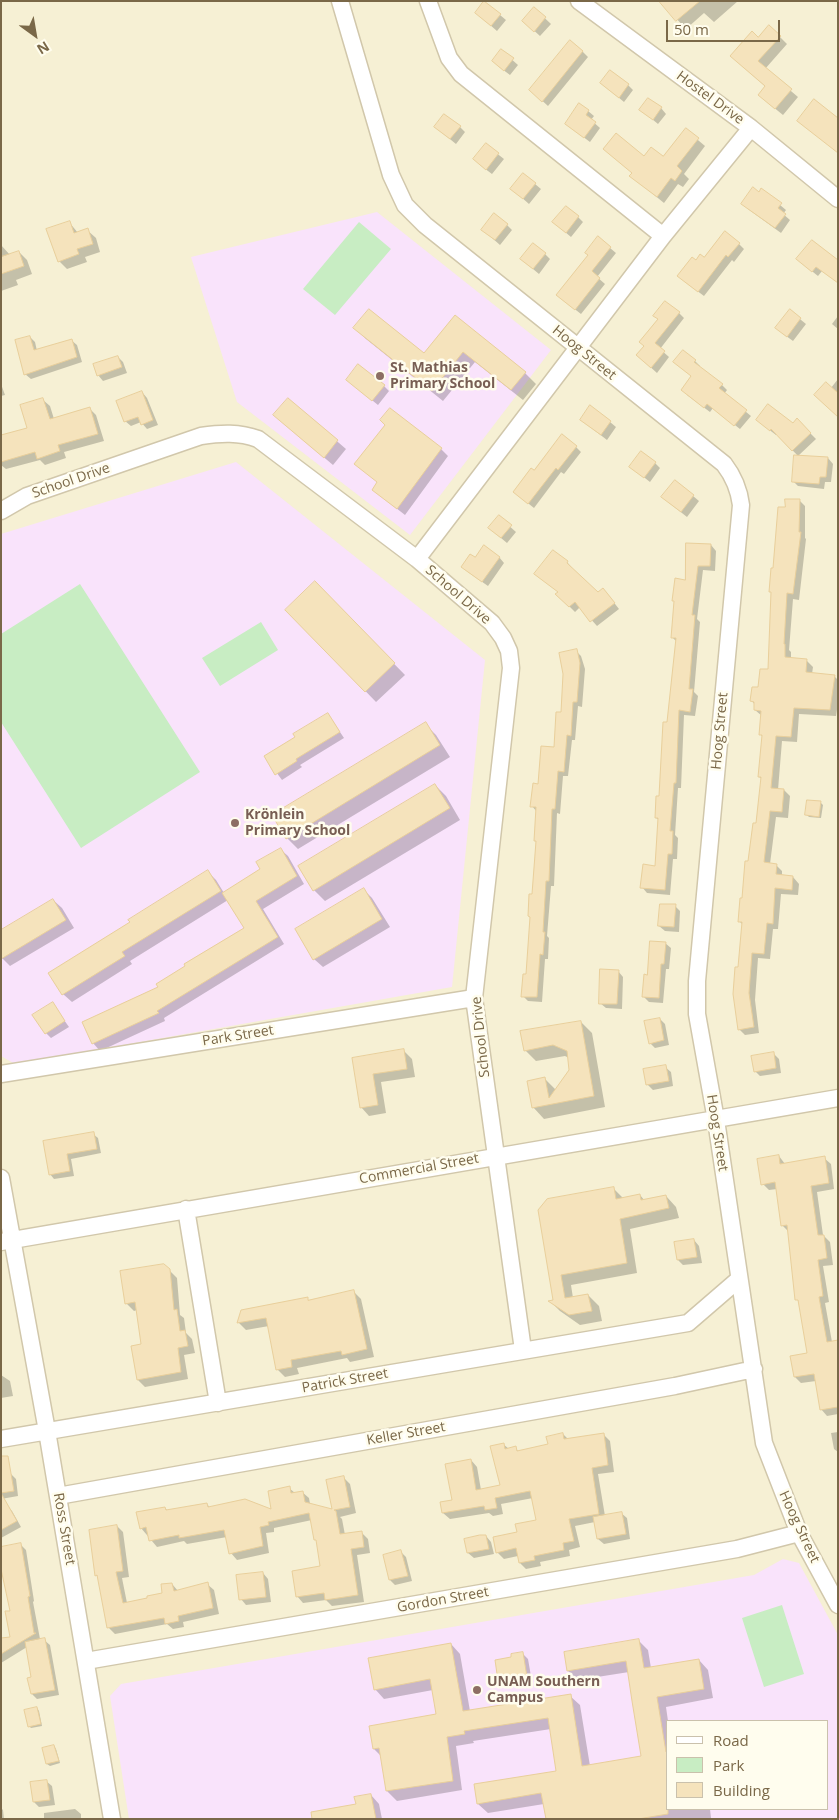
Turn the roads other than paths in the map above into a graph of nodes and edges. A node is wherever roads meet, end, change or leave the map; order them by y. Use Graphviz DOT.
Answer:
graph roads {
  1 [pos="340,1"];
  2 [pos="428,1"];
  3 [pos="579,1"];
  4 [pos="751,128"];
  5 [pos="838,199"];
  6 [pos="663,236"];
  7 [pos="578,348"];
  8 [pos="1,511"];
  9 [pos="417,559"];
  10 [pos="474,998"];
  11 [pos="1,1074"];
  12 [pos="838,1098"];
  13 [pos="716,1120"];
  14 [pos="496,1156"];
  15 [pos="1,1178"];
  16 [pos="186,1209"];
  17 [pos="7,1241"];
  18 [pos="739,1279"];
  19 [pos="523,1350"];
  20 [pos="754,1369"];
  21 [pos="218,1403"];
  22 [pos="47,1431"];
  23 [pos="1,1439"];
  24 [pos="58,1496"];
  25 [pos="800,1533"];
  26 [pos="838,1605"];
  27 [pos="86,1661"];
  28 [pos="112,1819"];
  1 -- 7 [label="street, Hoog Street"];
  2 -- 6 [label="street"];
  3 -- 4 [label="street, Hostel Drive"];
  4 -- 5 [label="street, Hostel Drive"];
  4 -- 6 [label="street"];
  6 -- 7 [label="street"];
  7 -- 9 [label="street"];
  7 -- 13 [label="street, Hoog Street"];
  8 -- 9 [label="street, School Drive"];
  9 -- 10 [label="street, School Drive"];
  10 -- 11 [label="street, Park Street"];
  10 -- 14 [label="street, School Drive"];
  12 -- 13 [label="street, Commercial Street"];
  13 -- 14 [label="street, Commercial Street"];
  13 -- 18 [label="street, Hoog Street"];
  14 -- 16 [label="street, Commercial Street"];
  14 -- 19 [label="street, School Drive"];
  15 -- 17 [label="street"];
  16 -- 17 [label="street, Commercial Street"];
  16 -- 21 [label="street"];
  17 -- 22 [label="street, Ross Street"];
  18 -- 19 [label="street, Patrick Street"];
  18 -- 20 [label="street, Hoog Street"];
  19 -- 21 [label="street, Patrick Street"];
  20 -- 24 [label="street, Keller Street"];
  20 -- 25 [label="street, Hoog Street"];
  21 -- 22 [label="street, Patrick Street"];
  22 -- 23 [label="street, Patrick Street"];
  22 -- 24 [label="street, Ross Street"];
  24 -- 27 [label="street, Ross Street"];
  25 -- 26 [label="street, Hoog Street"];
  25 -- 27 [label="street, Gordon Street"];
  27 -- 28 [label="street, Ross Street"];
}
